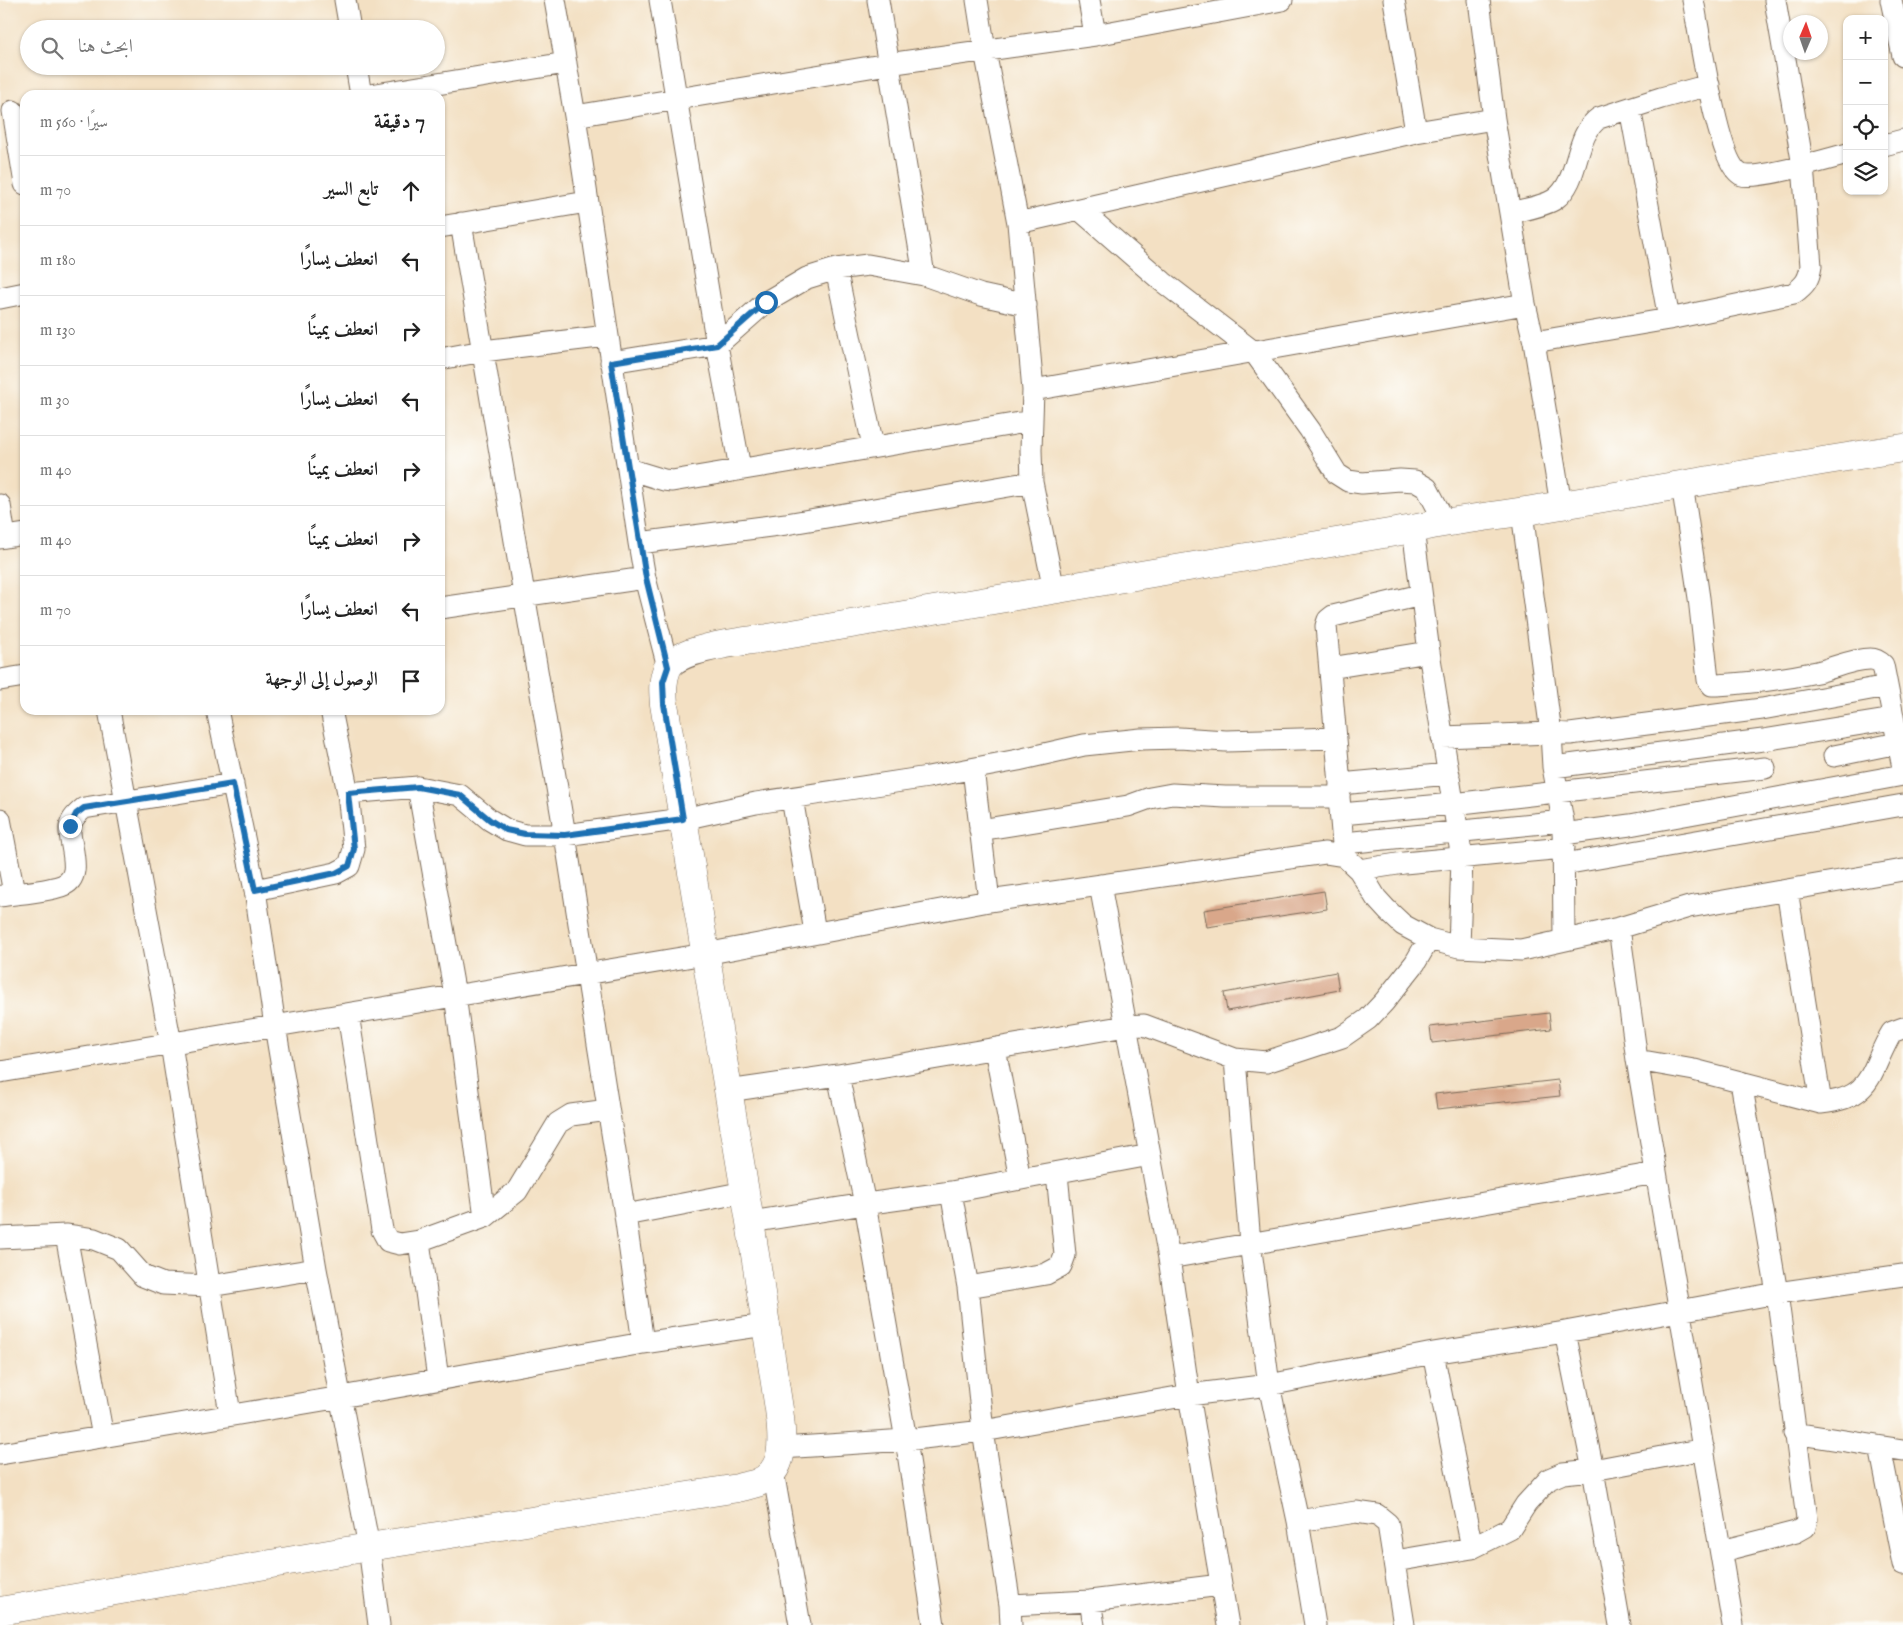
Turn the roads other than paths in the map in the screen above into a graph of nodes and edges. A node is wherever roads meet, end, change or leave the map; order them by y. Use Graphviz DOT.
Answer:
graph roads {
  1 [pos="345,0"];
  2 [pos="555,0"];
  3 [pos="660,0"];
  4 [pos="878,0"];
  5 [pos="977,0"];
  6 [pos="1089,0"];
  7 [pos="1282,0"];
  8 [pos="1394,0"];
  9 [pos="1480,0"];
  10 [pos="1693,0"];
  11 [pos="1774,0"];
  12 [pos="1891,0"];
  13 [pos="1225,5"];
  14 [pos="348,20"];
  15 [pos="1095,35"];
  16 [pos="1902,47"];
  17 [pos="985,51"];
  18 [pos="566,64"];
  19 [pos="888,64"];
  20 [pos="358,75"];
  21 [pos="1709,85"];
  22 [pos="360,90"];
  23 [pos="402,90"];
  24 [pos="676,99"];
  25 [pos="1630,108"];
  26 [pos="13,112"];
  27 [pos="575,116"];
  28 [pos="1494,119"];
  29 [pos="1416,132"];
  30 [pos="1903,140"];
  31 [pos="1888,144"];
  32 [pos="20,154"];
  33 [pos="1843,155"];
  34 [pos="1803,166"];
  35 [pos="588,202"];
  36 [pos="1079,209"];
  37 [pos="1510,213"];
  38 [pos="1018,223"];
  39 [pos="450,225"];
  40 [pos="836,269"];
  41 [pos="924,275"];
  42 [pos="20,294"];
  43 [pos="0,298"];
  44 [pos="1525,304"];
  45 [pos="1026,305"];
  46 [pos="1669,319"];
  47 [pos="607,336"];
  48 [pos="1534,342"];
  49 [pos="717,345"];
  50 [pos="483,351"];
  51 [pos="1254,352"];
  52 [pos="445,358"];
  53 [pos="611,362"];
  54 [pos="1033,390"];
  55 [pos="1032,421"];
  56 [pos="873,446"];
  57 [pos="1903,448"];
  58 [pos="740,468"];
  59 [pos="628,469"];
  60 [pos="1032,482"];
  61 [pos="1682,484"];
  62 [pos="0,505"];
  63 [pos="1561,505"];
  64 [pos="1522,512"];
  65 [pos="1445,522"];
  66 [pos="1413,529"];
  67 [pos="10,536"];
  68 [pos="639,544"];
  69 [pos="646,578"];
  70 [pos="1054,590"];
  71 [pos="524,595"];
  72 [pos="1421,595"];
  73 [pos="445,607"];
  74 [pos="1429,652"];
  75 [pos="668,667"];
  76 [pos="1330,668"];
  77 [pos="20,677"];
  78 [pos="0,680"];
  79 [pos="1757,682"];
  80 [pos="1887,686"];
  81 [pos="1762,709"];
  82 [pos="110,715"];
  83 [pos="218,715"];
  84 [pos="332,715"];
  85 [pos="1893,719"];
  86 [pos="1828,730"];
  87 [pos="1551,733"];
  88 [pos="1336,738"];
  89 [pos="1442,738"];
  90 [pos="1763,740"];
  91 [pos="1898,743"];
  92 [pos="1834,756"];
  93 [pos="1553,767"];
  94 [pos="973,768"];
  95 [pos="1765,768"];
  96 [pos="1903,768"];
  97 [pos="1449,774"];
  98 [pos="1903,776"];
  99 [pos="233,784"];
  100 [pos="1838,786"];
  101 [pos="418,787"];
  102 [pos="1557,791"];
  103 [pos="348,793"];
  104 [pos="792,798"];
  105 [pos="1340,798"];
  106 [pos="1770,799"];
  107 [pos="126,802"];
  108 [pos="1453,804"];
  109 [pos="1903,805"];
  110 [pos="0,818"];
  111 [pos="683,819"];
  112 [pos="980,830"];
  113 [pos="1456,830"];
  114 [pos="565,835"];
  115 [pos="1564,842"];
  116 [pos="1349,856"];
  117 [pos="1462,859"];
  118 [pos="1903,870"];
  119 [pos="1100,885"];
  120 [pos="255,890"];
  121 [pos="1787,890"];
  122 [pos="7,895"];
  123 [pos="989,900"];
  124 [pos="1619,928"];
  125 [pos="815,932"];
  126 [pos="1429,939"];
  127 [pos="1564,940"];
  128 [pos="1459,947"];
  129 [pos="706,954"];
  130 [pos="587,974"];
  131 [pos="455,995"];
  132 [pos="348,1014"];
  133 [pos="275,1026"];
  134 [pos="1126,1026"];
  135 [pos="1903,1028"];
  136 [pos="172,1044"];
  137 [pos="996,1049"];
  138 [pos="1235,1059"];
  139 [pos="1637,1060"];
  140 [pos="0,1072"];
  141 [pos="838,1075"];
  142 [pos="1741,1082"];
  143 [pos="728,1091"];
  144 [pos="1821,1103"];
  145 [pos="608,1110"];
  146 [pos="1150,1155"];
  147 [pos="1656,1173"];
  148 [pos="1057,1174"];
  149 [pos="1020,1179"];
  150 [pos="745,1192"];
  151 [pos="951,1192"];
  152 [pos="865,1204"];
  153 [pos="625,1215"];
  154 [pos="485,1217"];
  155 [pos="750,1222"];
  156 [pos="66,1235"];
  157 [pos="0,1238"];
  158 [pos="419,1241"];
  159 [pos="1250,1243"];
  160 [pos="1169,1258"];
  161 [pos="316,1269"];
  162 [pos="1903,1275"];
  163 [pos="210,1286"];
  164 [pos="968,1287"];
  165 [pos="1777,1293"];
  166 [pos="1679,1311"];
  167 [pos="765,1325"];
  168 [pos="1565,1332"];
  169 [pos="643,1343"];
  170 [pos="1433,1353"];
  171 [pos="438,1380"];
  172 [pos="1269,1385"];
  173 [pos="1188,1395"];
  174 [pos="341,1397"];
  175 [pos="230,1414"];
  176 [pos="983,1431"];
  177 [pos="1794,1433"];
  178 [pos="102,1436"];
  179 [pos="906,1440"];
  180 [pos="1880,1447"];
  181 [pos="1704,1449"];
  182 [pos="1903,1450"];
  183 [pos="0,1454"];
  184 [pos="777,1460"];
  185 [pos="1593,1470"];
  186 [pos="1298,1521"];
  187 [pos="369,1547"];
  188 [pos="1472,1548"];
  189 [pos="1721,1551"];
  190 [pos="1395,1561"];
  191 [pos="1903,1564"];
  192 [pos="1221,1585"];
  193 [pos="1090,1601"];
  194 [pos="0,1611"];
  195 [pos="1010,1615"];
  196 [pos="379,1625"];
  197 [pos="800,1625"];
  198 [pos="934,1625"];
  199 [pos="1094,1625"];
  200 [pos="1228,1625"];
  201 [pos="1315,1625"];
  202 [pos="1404,1625"];
  203 [pos="1620,1625"];
  204 [pos="1734,1625"];
  1 -- 14 [label="street"];
  2 -- 18 [label="street"];
  3 -- 24 [label="street"];
  4 -- 19 [label="street"];
  5 -- 17 [label="street"];
  6 -- 15 [label="street"];
  7 -- 13 [label="street"];
  8 -- 29 [label="street"];
  9 -- 28 [label="street"];
  10 -- 21 [label="street"];
  11 -- 34 [label="street"];
  12 -- 16 [label="street"];
  13 -- 15 [label="street"];
  15 -- 17 [label="street"];
  17 -- 19 [label="street"];
  17 -- 38 [label="street"];
  18 -- 23 [label="street"];
  18 -- 27 [label="street"];
  19 -- 24 [label="street"];
  19 -- 41 [label="street"];
  20 -- 22 [label="street"];
  21 -- 25 [label="street"];
  21 -- 34 [label="street"];
  24 -- 27 [label="street"];
  24 -- 49 [label="street"];
  25 -- 37 [label="street"];
  25 -- 46 [label="street"];
  26 -- 32 [label="street"];
  27 -- 35 [label="street"];
  28 -- 29 [label="street"];
  28 -- 37 [label="street"];
  29 -- 36 [label="street"];
  30 -- 31 [label="street"];
  33 -- 34 [label="street"];
  34 -- 46 [label="street"];
  35 -- 39 [label="street"];
  35 -- 47 [label="street"];
  36 -- 38 [label="street"];
  36 -- 51 [label="street"];
  37 -- 44 [label="street"];
  38 -- 45 [label="street"];
  39 -- 50 [label="street"];
  40 -- 41 [label="street"];
  40 -- 49 [label="street"];
  40 -- 56 [label="street"];
  41 -- 45 [label="street"];
  42 -- 43 [label="street"];
  44 -- 48 [label="street"];
  44 -- 51 [label="street"];
  45 -- 54 [label="street"];
  46 -- 48 [label="street"];
  47 -- 50 [label="street"];
  47 -- 53 [label="street"];
  48 -- 63 [label="street"];
  49 -- 53 [label="street"];
  49 -- 58 [label="street"];
  50 -- 52 [label="street"];
  50 -- 71 [label="street"];
  51 -- 54 [label="street"];
  51 -- 65 [label="street"];
  53 -- 59 [label="street"];
  54 -- 55 [label="street"];
  55 -- 56 [label="street"];
  55 -- 60 [label="street"];
  56 -- 58 [label="street"];
  57 -- 61 [label="main road"];
  58 -- 59 [label="street"];
  59 -- 68 [label="street"];
  60 -- 68 [label="street"];
  60 -- 70 [label="street"];
  61 -- 63 [label="main road"];
  61 -- 79 [label="street"];
  62 -- 67 [label="street"];
  63 -- 64 [label="main road"];
  64 -- 65 [label="main road"];
  64 -- 87 [label="street"];
  65 -- 66 [label="main road"];
  66 -- 70 [label="main road"];
  66 -- 72 [label="street"];
  68 -- 69 [label="street"];
  69 -- 71 [label="street"];
  69 -- 75 [label="street"];
  70 -- 75 [label="main road"];
  71 -- 73 [label="street"];
  71 -- 114 [label="street"];
  72 -- 74 [label="street"];
  72 -- 76 [label="street"];
  74 -- 76 [label="street"];
  74 -- 89 [label="street"];
  75 -- 111 [label="main road"];
  76 -- 88 [label="street"];
  77 -- 78 [label="street"];
  79 -- 80 [label="street"];
  79 -- 81 [label="street"];
  80 -- 81 [label="street"];
  80 -- 85 [label="street"];
  81 -- 87 [label="street"];
  81 -- 90 [label="street"];
  82 -- 107 [label="street"];
  83 -- 99 [label="street"];
  84 -- 103 [label="street"];
  85 -- 86 [label="street"];
  85 -- 91 [label="street"];
  86 -- 90 [label="street"];
  86 -- 92 [label="street"];
  87 -- 89 [label="street"];
  87 -- 93 [label="street"];
  88 -- 94 [label="street"];
  88 -- 105 [label="street"];
  89 -- 97 [label="street"];
  90 -- 93 [label="street"];
  90 -- 95 [label="street"];
  91 -- 92 [label="street"];
  91 -- 96 [label="street"];
  92 -- 100 [label="street"];
  93 -- 102 [label="street"];
  94 -- 104 [label="street"];
  94 -- 112 [label="street"];
  95 -- 102 [label="street"];
  95 -- 106 [label="street"];
  97 -- 105 [label="street"];
  97 -- 108 [label="street"];
  98 -- 100 [label="street"];
  99 -- 107 [label="street"];
  99 -- 120 [label="street"];
  100 -- 106 [label="street"];
  101 -- 103 [label="street"];
  101 -- 114 [label="street"];
  101 -- 131 [label="street"];
  102 -- 108 [label="street"];
  102 -- 115 [label="street"];
  103 -- 120 [label="street"];
  104 -- 111 [label="street"];
  104 -- 125 [label="street"];
  105 -- 108 [label="street"];
  105 -- 112 [label="street"];
  105 -- 116 [label="street"];
  106 -- 115 [label="street"];
  107 -- 122 [label="street"];
  107 -- 136 [label="street"];
  108 -- 113 [label="street"];
  109 -- 115 [label="street"];
  110 -- 122 [label="street"];
  111 -- 114 [label="street"];
  111 -- 129 [label="main road"];
  112 -- 123 [label="street"];
  113 -- 115 [label="street"];
  113 -- 116 [label="street"];
  113 -- 117 [label="street"];
  114 -- 130 [label="street"];
  115 -- 117 [label="street"];
  115 -- 127 [label="street"];
  116 -- 117 [label="street"];
  116 -- 119 [label="street"];
  116 -- 126 [label="street"];
  117 -- 128 [label="street"];
  118 -- 121 [label="street"];
  119 -- 123 [label="street"];
  119 -- 134 [label="street"];
  120 -- 133 [label="street"];
  121 -- 124 [label="street"];
  121 -- 144 [label="street"];
  123 -- 125 [label="street"];
  124 -- 127 [label="street"];
  124 -- 139 [label="street"];
  125 -- 129 [label="street"];
  126 -- 128 [label="street"];
  126 -- 138 [label="street"];
  127 -- 128 [label="street"];
  129 -- 130 [label="street"];
  129 -- 143 [label="main road"];
  130 -- 131 [label="street"];
  130 -- 145 [label="street"];
  131 -- 132 [label="street"];
  131 -- 154 [label="street"];
  132 -- 133 [label="street"];
  132 -- 158 [label="street"];
  133 -- 136 [label="street"];
  133 -- 161 [label="street"];
  134 -- 137 [label="street"];
  134 -- 138 [label="street"];
  134 -- 146 [label="street"];
  135 -- 144 [label="street"];
  136 -- 140 [label="street"];
  136 -- 163 [label="street"];
  137 -- 141 [label="street"];
  137 -- 149 [label="street"];
  138 -- 159 [label="street"];
  139 -- 142 [label="street"];
  139 -- 147 [label="street"];
  141 -- 143 [label="street"];
  141 -- 152 [label="street"];
  142 -- 144 [label="street"];
  142 -- 165 [label="street"];
  143 -- 150 [label="main road"];
  145 -- 153 [label="street"];
  145 -- 154 [label="street"];
  146 -- 148 [label="street"];
  146 -- 160 [label="street"];
  147 -- 159 [label="street"];
  147 -- 166 [label="street"];
  148 -- 149 [label="street"];
  148 -- 164 [label="street"];
  149 -- 151 [label="street"];
  150 -- 153 [label="street"];
  150 -- 155 [label="main road"];
  151 -- 152 [label="street"];
  151 -- 164 [label="street"];
  152 -- 155 [label="street"];
  152 -- 179 [label="street"];
  153 -- 169 [label="street"];
  154 -- 158 [label="street"];
  155 -- 167 [label="main road"];
  156 -- 157 [label="street"];
  156 -- 163 [label="street"];
  156 -- 178 [label="street"];
  158 -- 171 [label="street"];
  159 -- 160 [label="street"];
  159 -- 172 [label="street"];
  160 -- 173 [label="street"];
  161 -- 163 [label="street"];
  161 -- 174 [label="street"];
  162 -- 165 [label="street"];
  163 -- 175 [label="street"];
  164 -- 176 [label="street"];
  165 -- 166 [label="street"];
  165 -- 177 [label="street"];
  166 -- 168 [label="street"];
  166 -- 181 [label="street"];
  167 -- 169 [label="street"];
  167 -- 184 [label="main road"];
  168 -- 170 [label="street"];
  168 -- 185 [label="street"];
  169 -- 171 [label="street"];
  170 -- 172 [label="street"];
  170 -- 188 [label="street"];
  171 -- 174 [label="street"];
  172 -- 173 [label="street"];
  172 -- 186 [label="street"];
  173 -- 176 [label="street"];
  173 -- 192 [label="street"];
  174 -- 175 [label="street"];
  174 -- 187 [label="street"];
  175 -- 178 [label="street"];
  176 -- 179 [label="street"];
  176 -- 195 [label="street"];
  177 -- 180 [label="street"];
  177 -- 189 [label="street"];
  178 -- 183 [label="street"];
  179 -- 184 [label="street"];
  179 -- 198 [label="street"];
  180 -- 182 [label="street"];
  180 -- 191 [label="street"];
  181 -- 185 [label="street"];
  181 -- 189 [label="street"];
  184 -- 187 [label="main road"];
  184 -- 197 [label="street"];
  185 -- 188 [label="street"];
  185 -- 203 [label="street"];
  186 -- 190 [label="street"];
  186 -- 201 [label="street"];
  187 -- 194 [label="main road"];
  187 -- 196 [label="street"];
  188 -- 190 [label="street"];
  189 -- 204 [label="street"];
  190 -- 202 [label="street"];
  192 -- 193 [label="street"];
  192 -- 200 [label="street"];
  193 -- 195 [label="street"];
  193 -- 199 [label="street"];
}
